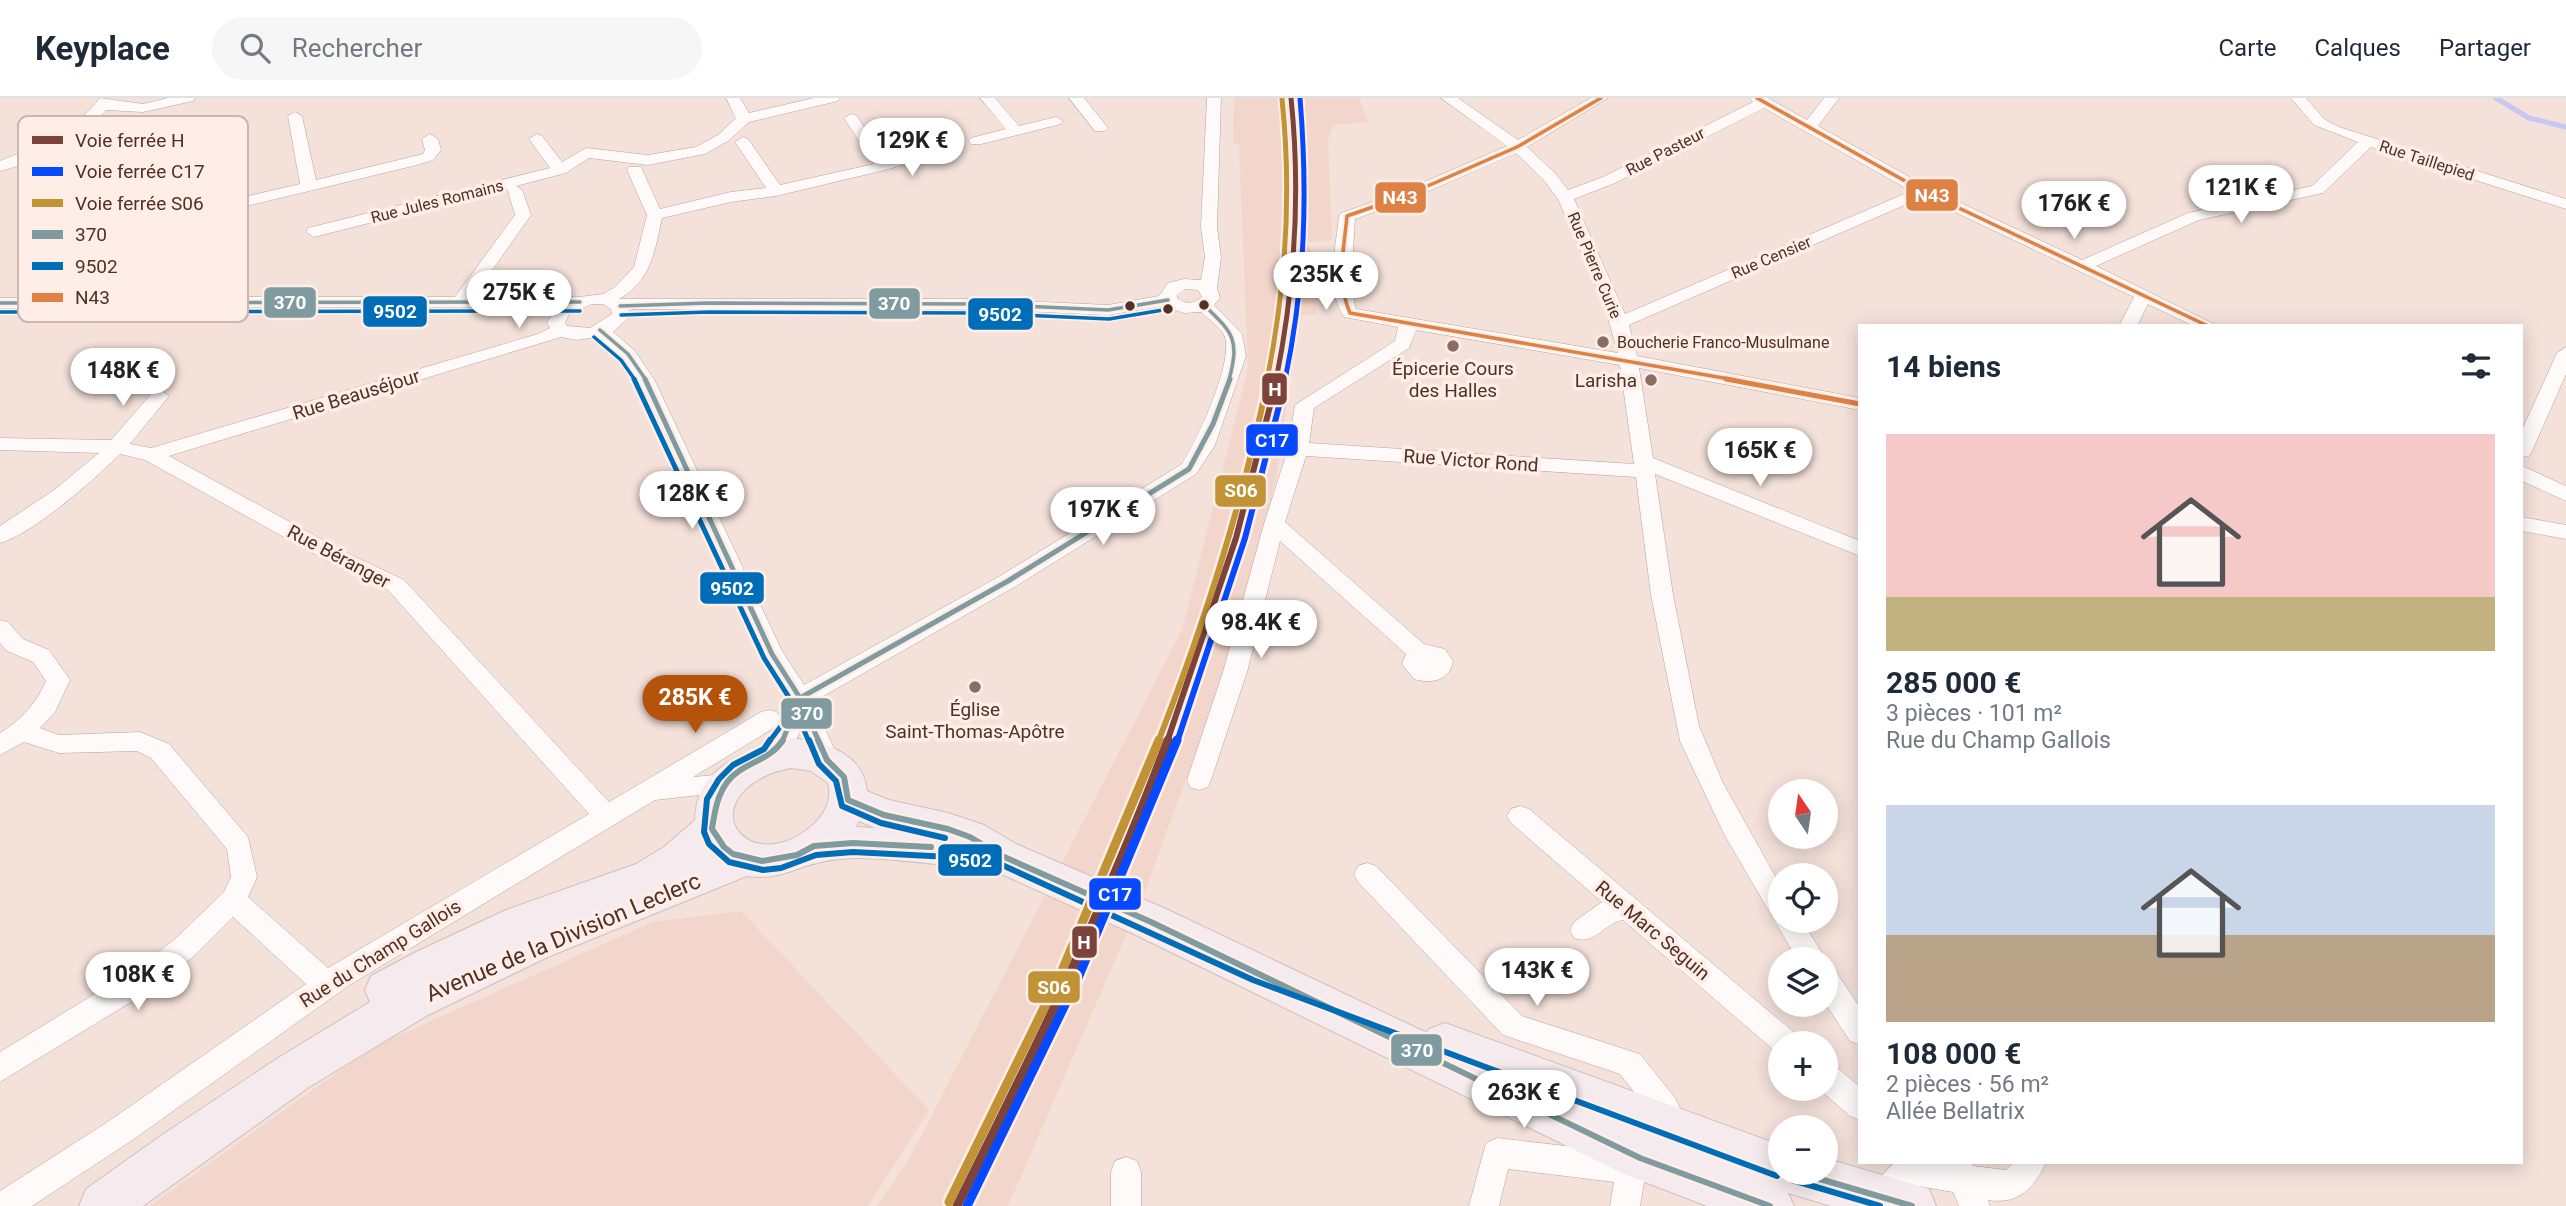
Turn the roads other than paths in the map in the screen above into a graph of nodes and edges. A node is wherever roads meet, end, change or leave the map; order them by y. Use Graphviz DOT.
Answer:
graph roads {
  1 [pos="188,98"];
  2 [pos="733,98"];
  3 [pos="833,98"];
  4 [pos="987,98"];
  5 [pos="1076,98"];
  6 [pos="1214,98"];
  7 [pos="1448,98"];
  8 [pos="1601,98"];
  9 [pos="1832,98"];
  10 [pos="2298,98"];
  11 [pos="1760,100"];
  12 [pos="105,101"];
  13 [pos="88,116"];
  14 [pos="295,116"];
  15 [pos="851,118"];
  16 [pos="744,119"];
  17 [pos="1056,121"];
  18 [pos="1809,127"];
  19 [pos="1100,128"];
  20 [pos="1016,131"];
  21 [pos="430,139"];
  22 [pos="537,139"];
  23 [pos="976,141"];
  24 [pos="2368,141"];
  25 [pos="743,142"];
  26 [pos="1517,147"];
  27 [pos="929,152"];
  28 [pos="18,160"];
  29 [pos="0,166"];
  30 [pos="883,166"];
  31 [pos="560,170"];
  32 [pos="635,170"];
  33 [pos="309,187"];
  34 [pos="514,190"];
  35 [pos="776,191"];
  36 [pos="1923,191"];
  37 [pos="1565,197"];
  38 [pos="248,201"];
  39 [pos="2566,204"];
  40 [pos="655,215"];
  41 [pos="314,232"];
  42 [pos="2082,266"];
  43 [pos="1203,292"];
  44 [pos="2144,295"];
  45 [pos="1168,300"];
  46 [pos="580,302"];
  47 [pos="0,303"];
  48 [pos="18,303"];
  49 [pos="248,303"];
  50 [pos="613,303"];
  51 [pos="459,304"];
  52 [pos="492,304"];
  53 [pos="1619,323"];
  54 [pos="1408,324"];
  55 [pos="2128,324"];
  56 [pos="2205,324"];
  57 [pos="558,327"];
  58 [pos="600,330"];
  59 [pos="2566,353"];
  60 [pos="1628,360"];
  61 [pos="160,396"];
  62 [pos="1858,404"];
  63 [pos="0,443"];
  64 [pos="117,447"];
  65 [pos="1297,449"];
  66 [pos="2523,450"];
  67 [pos="151,456"];
  68 [pos="1644,466"];
  69 [pos="2523,472"];
  70 [pos="2566,494"];
  71 [pos="1273,524"];
  72 [pos="2523,524"];
  73 [pos="2566,532"];
  74 [pos="0,536"];
  75 [pos="1858,548"];
  76 [pos="0,628"];
  77 [pos="1420,653"];
  78 [pos="800,698"];
  79 [pos="769,719"];
  80 [pos="21,732"];
  81 [pos="0,745"];
  82 [pos="770,756"];
  83 [pos="827,760"];
  84 [pos="1199,780"];
  85 [pos="726,784"];
  86 [pos="645,791"];
  87 [pos="848,800"];
  88 [pos="605,815"];
  89 [pos="1520,816"];
  90 [pos="814,846"];
  91 [pos="730,847"];
  92 [pos="1002,856"];
  93 [pos="1367,874"];
  94 [pos="1768,888"];
  95 [pos="233,900"];
  96 [pos="1628,908"];
  97 [pos="1584,930"];
  98 [pos="326,984"];
  99 [pos="1838,999"];
  100 [pos="1858,1029"];
  101 [pos="1772,1031"];
  102 [pos="0,1068"];
  103 [pos="1838,1087"];
  104 [pos="1858,1104"];
  105 [pos="1644,1150"];
  106 [pos="2030,1164"];
  107 [pos="1768,1166"];
  108 [pos="1126,1172"];
  109 [pos="1963,1182"];
  110 [pos="1830,1185"];
  111 [pos="1880,1203"];
  112 [pos="4,1206"];
  113 [pos="95,1206"];
  114 [pos="103,1206"];
  115 [pos="1126,1206"];
  116 [pos="1484,1206"];
  117 [pos="1625,1206"];
  118 [pos="1770,1206"];
  1 -- 12 [label="street"];
  2 -- 16 [label="street"];
  3 -- 16 [label="street"];
  4 -- 20 [label="street"];
  5 -- 19 [label="street"];
  6 -- 43 [label="street"];
  7 -- 26 [label="street, Rue Pierre Curie"];
  8 -- 26 [label="street"];
  9 -- 18 [label="street"];
  10 -- 24 [label="street, Rue Taillepied"];
  11 -- 18 [label="street"];
  11 -- 37 [label="street, Rue Pasteur"];
  12 -- 13 [label="street"];
  14 -- 33 [label="street"];
  15 -- 30 [label="street"];
  16 -- 31 [label="street, Rue Jules Romains"];
  17 -- 20 [label="street"];
  18 -- 36 [label="street"];
  20 -- 23 [label="street"];
  21 -- 33 [label="street"];
  22 -- 31 [label="street"];
  24 -- 39 [label="street, Rue Taillepied"];
  24 -- 42 [label="street"];
  25 -- 35 [label="street"];
  26 -- 37 [label="street, Rue Pierre Curie"];
  26 -- 54 [label="street"];
  27 -- 30 [label="street"];
  28 -- 29 [label="street"];
  30 -- 35 [label="street"];
  31 -- 41 [label="street, Rue Jules Romains"];
  32 -- 40 [label="street"];
  33 -- 38 [label="street"];
  34 -- 51 [label="street"];
  35 -- 40 [label="street"];
  36 -- 42 [label="street"];
  36 -- 53 [label="street, Rue Censier"];
  37 -- 53 [label="street, Rue Pierre Curie"];
  40 -- 50 [label="street"];
  42 -- 44 [label="street"];
  43 -- 45 [label="street"];
  43 -- 45 [label="street"];
  43 -- 78 [label="street"];
  44 -- 55 [label="street"];
  44 -- 56 [label="street"];
  45 -- 50 [label="street"];
  46 -- 50 [label="street"];
  46 -- 52 [label="street"];
  46 -- 57 [label="street"];
  47 -- 48 [label="street"];
  49 -- 51 [label="street"];
  50 -- 58 [label="street"];
  51 -- 52 [label="street"];
  52 -- 57 [label="street"];
  53 -- 60 [label="street, Rue Pierre Curie"];
  54 -- 60 [label="street"];
  54 -- 65 [label="street"];
  57 -- 58 [label="street"];
  57 -- 67 [label="street, Rue Beauséjour"];
  58 -- 78 [label="street"];
  59 -- 66 [label="street"];
  60 -- 62 [label="street"];
  60 -- 68 [label="street, Rue Pierre Curie"];
  61 -- 64 [label="street"];
  63 -- 64 [label="street, Rue Béranger"];
  64 -- 67 [label="street, Rue Béranger"];
  64 -- 74 [label="street"];
  65 -- 68 [label="street, Rue Victor Rond"];
  65 -- 71 [label="street"];
  67 -- 88 [label="street, Rue Béranger"];
  68 -- 75 [label="street"];
  68 -- 94 [label="street, Rue Pierre Curie"];
  69 -- 70 [label="street"];
  71 -- 77 [label="street"];
  71 -- 84 [label="street"];
  72 -- 73 [label="street"];
  76 -- 80 [label="street"];
  78 -- 82 [label="street"];
  78 -- 83 [label="street"];
  79 -- 86 [label="street, Rue du Champ Gallois"];
  80 -- 81 [label="street"];
  80 -- 95 [label="street"];
  82 -- 83 [label="main road"];
  82 -- 85 [label="main road"];
  83 -- 87 [label="main road"];
  85 -- 86 [label="street"];
  85 -- 91 [label="main road"];
  86 -- 88 [label="street, Rue du Champ Gallois"];
  87 -- 90 [label="main road"];
  87 -- 92 [label="main road"];
  88 -- 98 [label="street, Rue du Champ Gallois"];
  89 -- 96 [label="street, Rue Marc Seguin"];
  90 -- 91 [label="main road"];
  90 -- 92 [label="main road"];
  91 -- 113 [label="main road, Avenue de la Division Leclerc"];
  91 -- 114 [label="main road, Avenue de la Division Leclerc"];
  92 -- 105 [label="main road"];
  93 -- 105 [label="street"];
  95 -- 98 [label="street"];
  95 -- 102 [label="street"];
  96 -- 97 [label="street"];
  96 -- 101 [label="street, Rue Marc Seguin"];
  98 -- 112 [label="street, Rue du Champ Gallois"];
  99 -- 100 [label="street"];
  103 -- 104 [label="street"];
  105 -- 107 [label="main road"];
  105 -- 116 [label="street"];
  105 -- 117 [label="street"];
  105 -- 118 [label="main road"];
  106 -- 109 [label="street"];
  108 -- 115 [label="street"];
  109 -- 111 [label="street"];
  110 -- 111 [label="main road"];
}
